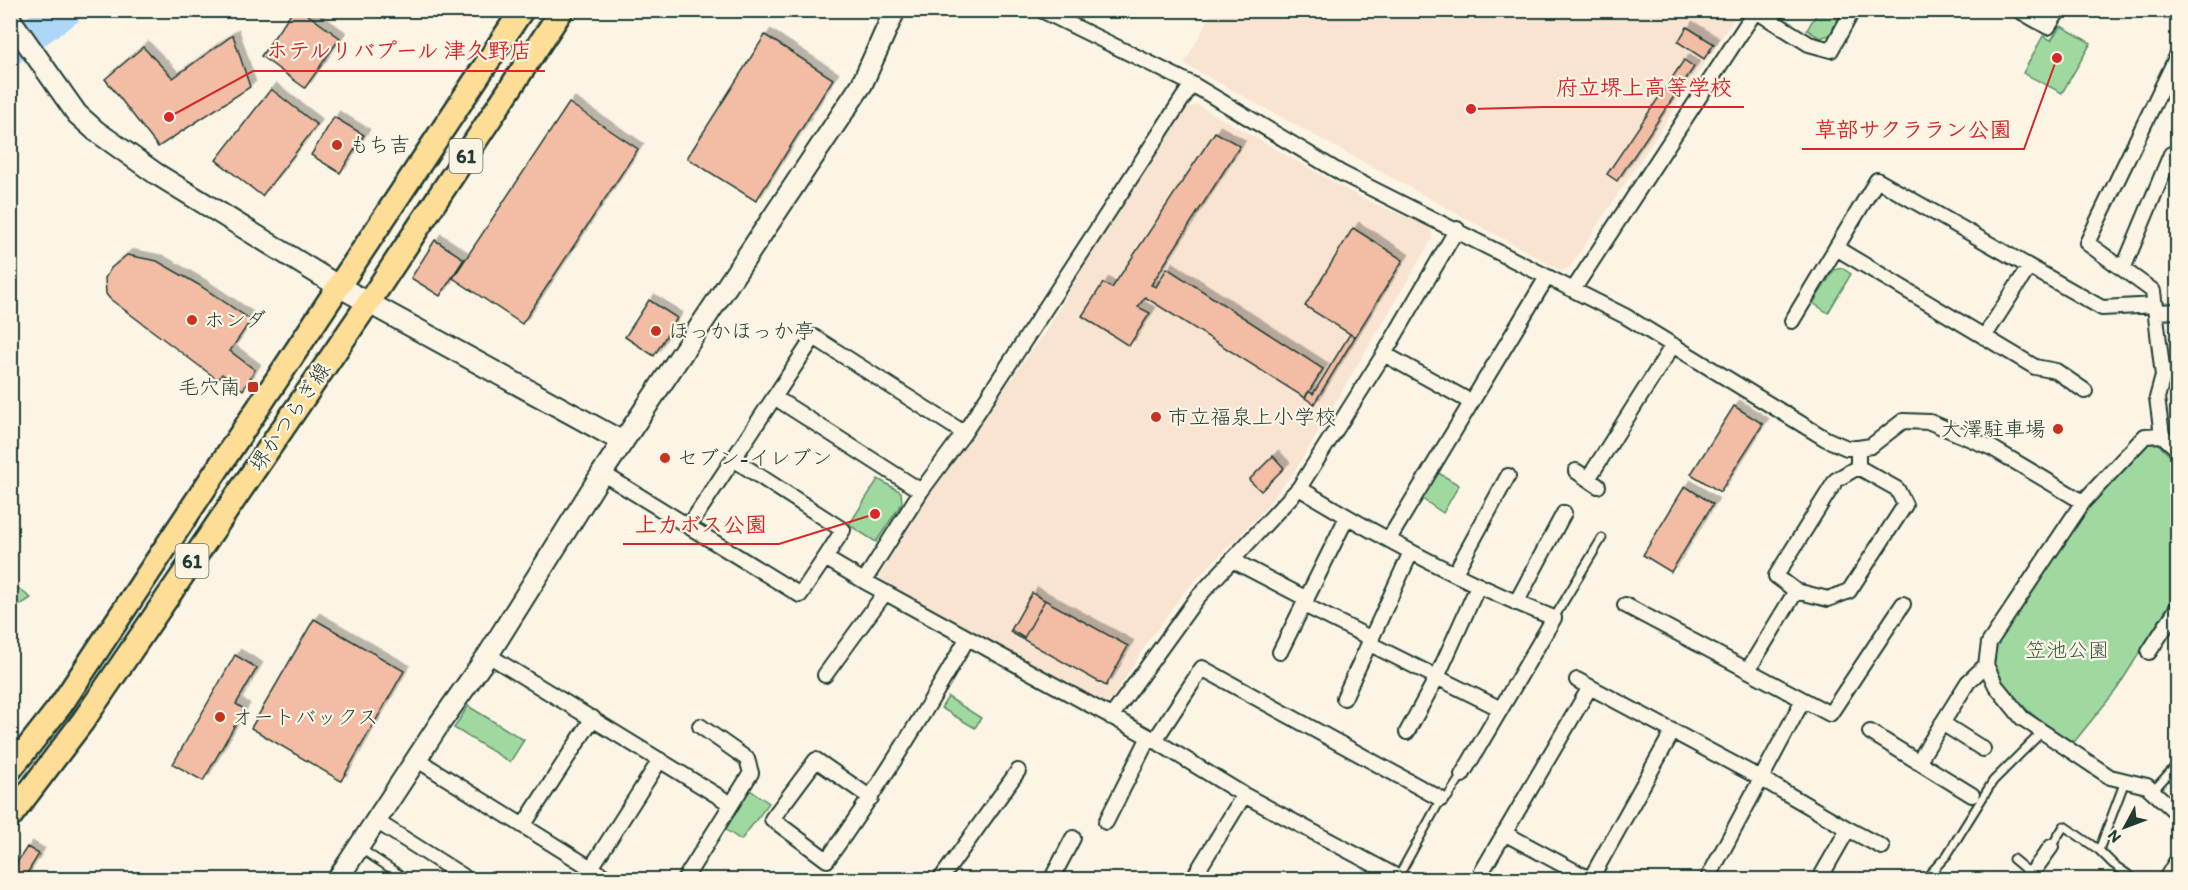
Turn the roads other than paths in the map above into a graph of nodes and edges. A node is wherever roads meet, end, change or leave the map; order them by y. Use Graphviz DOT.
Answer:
graph roads {
  1 [pos="522,10"];
  2 [pos="562,10"];
  3 [pos="895,10"];
  4 [pos="1041,10"];
  5 [pos="1853,10"];
  6 [pos="2018,10"];
  7 [pos="2059,10"];
  8 [pos="1756,11"];
  9 [pos="10,19"];
  10 [pos="2178,54"];
  11 [pos="1192,84"];
  12 [pos="2171,154"];
  13 [pos="1457,229"];
  14 [pos="1836,248"];
  15 [pos="2029,267"];
  16 [pos="2123,269"];
  17 [pos="1546,277"];
  18 [pos="338,286"];
  19 [pos="1573,290"];
  20 [pos="369,302"];
  21 [pos="2157,309"];
  22 [pos="2178,311"];
  23 [pos="1792,321"];
  24 [pos="1984,337"];
  25 [pos="1673,345"];
  26 [pos="1384,354"];
  27 [pos="2085,391"];
  28 [pos="774,398"];
  29 [pos="1471,402"];
  30 [pos="964,433"];
  31 [pos="2162,435"];
  32 [pos="623,442"];
  33 [pos="1858,448"];
  34 [pos="2178,450"];
  35 [pos="733,459"];
  36 [pos="1858,467"];
  37 [pos="602,473"];
  38 [pos="1508,476"];
  39 [pos="1587,479"];
  40 [pos="1299,488"];
  41 [pos="921,491"];
  42 [pos="2083,502"];
  43 [pos="1564,513"];
  44 [pos="1347,517"];
  45 [pos="689,526"];
  46 [pos="1602,538"];
  47 [pos="1389,539"];
  48 [pos="1412,552"];
  49 [pos="825,558"];
  50 [pos="1232,560"];
  51 [pos="1455,573"];
  52 [pos="864,581"];
  53 [pos="1478,586"];
  54 [pos="1796,591"];
  55 [pos="885,593"];
  56 [pos="1305,602"];
  57 [pos="1516,603"];
  58 [pos="1625,604"];
  59 [pos="1903,604"];
  60 [pos="2178,607"];
  61 [pos="1554,618"];
  62 [pos="967,639"];
  63 [pos="1371,642"];
  64 [pos="1280,652"];
  65 [pos="2149,652"];
  66 [pos="488,655"];
  67 [pos="1986,665"];
  68 [pos="1748,670"];
  69 [pos="825,675"];
  70 [pos="1437,677"];
  71 [pos="1577,680"];
  72 [pos="1590,687"];
  73 [pos="1344,698"];
  74 [pos="1803,700"];
  75 [pos="1501,709"];
  76 [pos="593,717"];
  77 [pos="1111,717"];
  78 [pos="1942,723"];
  79 [pos="700,726"];
  80 [pos="1672,731"];
  81 [pos="1407,732"];
  82 [pos="1870,732"];
  83 [pos="2042,732"];
  84 [pos="1152,738"];
  85 [pos="1983,749"];
  86 [pos="416,759"];
  87 [pos="660,760"];
  88 [pos="1918,762"];
  89 [pos="2178,763"];
  90 [pos="10,770"];
  91 [pos="1018,771"];
  92 [pos="1462,775"];
  93 [pos="1762,779"];
  94 [pos="2125,781"];
  95 [pos="2153,791"];
  96 [pos="1244,795"];
  97 [pos="872,798"];
  98 [pos="1976,798"];
  99 [pos="1441,800"];
  100 [pos="731,804"];
  101 [pos="2178,814"];
  102 [pos="10,817"];
  103 [pos="375,821"];
  104 [pos="1106,822"];
  105 [pos="523,826"];
  106 [pos="1848,829"];
  107 [pos="1504,833"];
  108 [pos="1073,838"];
  109 [pos="2051,846"];
  110 [pos="1882,847"];
  111 [pos="358,848"];
  112 [pos="2099,850"];
  113 [pos="2178,852"];
  114 [pos="2013,859"];
  115 [pos="591,868"];
  116 [pos="463,876"];
  117 [pos="2029,876"];
  118 [pos="1400,878"];
  119 [pos="338,879"];
  120 [pos="408,879"];
  121 [pos="610,879"];
  122 [pos="684,879"];
  123 [pos="940,879"];
  124 [pos="1051,879"];
  125 [pos="1192,879"];
  126 [pos="1477,879"];
  127 [pos="1590,879"];
  128 [pos="1707,879"];
  129 [pos="1819,879"];
  130 [pos="1924,879"];
  131 [pos="2136,879"];
  132 [pos="2161,879"];
  1 -- 18 [label="main road, 堺かつらぎ線 / 61"];
  2 -- 20 [label="main road, 堺かつらぎ線 / 61"];
  3 -- 32 [label="street"];
  4 -- 11 [label="street"];
  5 -- 8 [label="street"];
  6 -- 7 [label="street"];
  8 -- 19 [label="street"];
  9 -- 18 [label="street"];
  10 -- 16 [label="street"];
  11 -- 13 [label="street"];
  11 -- 30 [label="street"];
  12 -- 16 [label="street"];
  13 -- 17 [label="street"];
  13 -- 26 [label="street"];
  14 -- 15 [label="street"];
  14 -- 23 [label="street"];
  14 -- 24 [label="street"];
  15 -- 21 [label="street"];
  15 -- 24 [label="street"];
  16 -- 21 [label="street"];
  17 -- 19 [label="street"];
  17 -- 29 [label="street"];
  18 -- 20 [label="street"];
  18 -- 90 [label="main road, 堺かつらぎ線 / 61"];
  19 -- 25 [label="street"];
  20 -- 32 [label="street"];
  20 -- 102 [label="main road, 堺かつらぎ線 / 61"];
  21 -- 22 [label="street"];
  21 -- 31 [label="street"];
  24 -- 27 [label="street"];
  25 -- 33 [label="street"];
  25 -- 39 [label="street"];
  26 -- 29 [label="street"];
  26 -- 40 [label="street"];
  28 -- 30 [label="street"];
  28 -- 35 [label="street"];
  28 -- 41 [label="street"];
  29 -- 47 [label="street"];
  30 -- 41 [label="street"];
  31 -- 34 [label="street"];
  31 -- 42 [label="street"];
  32 -- 37 [label="street"];
  33 -- 36 [label="street"];
  33 -- 42 [label="street"];
  35 -- 45 [label="street"];
  35 -- 49 [label="street"];
  36 -- 54 [label="street"];
  36 -- 54 [label="street"];
  37 -- 45 [label="street"];
  37 -- 66 [label="street"];
  38 -- 51 [label="street"];
  40 -- 44 [label="street"];
  40 -- 50 [label="street"];
  41 -- 52 [label="street"];
  42 -- 67 [label="street"];
  43 -- 57 [label="street"];
  44 -- 47 [label="street"];
  44 -- 56 [label="street"];
  45 -- 49 [label="street"];
  46 -- 61 [label="lane"];
  47 -- 48 [label="street"];
  48 -- 51 [label="street"];
  48 -- 63 [label="street"];
  49 -- 52 [label="street"];
  50 -- 56 [label="street"];
  50 -- 77 [label="street"];
  51 -- 53 [label="street"];
  52 -- 55 [label="street"];
  53 -- 57 [label="street"];
  53 -- 70 [label="street"];
  54 -- 68 [label="street"];
  55 -- 62 [label="street"];
  55 -- 69 [label="street"];
  56 -- 63 [label="street"];
  56 -- 64 [label="street"];
  57 -- 61 [label="street"];
  58 -- 68 [label="street"];
  59 -- 74 [label="street"];
  60 -- 65 [label="street"];
  61 -- 75 [label="street"];
  62 -- 77 [label="street"];
  62 -- 97 [label="street"];
  63 -- 70 [label="street"];
  63 -- 73 [label="street"];
  66 -- 76 [label="street"];
  66 -- 86 [label="street"];
  67 -- 78 [label="street"];
  67 -- 83 [label="street"];
  68 -- 74 [label="street"];
  70 -- 75 [label="street"];
  70 -- 81 [label="street"];
  71 -- 72 [label="street"];
  72 -- 80 [label="street"];
  72 -- 107 [label="street"];
  74 -- 93 [label="street"];
  75 -- 92 [label="street"];
  76 -- 87 [label="street"];
  76 -- 105 [label="street"];
  77 -- 84 [label="street"];
  78 -- 85 [label="street"];
  78 -- 88 [label="street"];
  79 -- 100 [label="street"];
  80 -- 93 [label="street"];
  80 -- 127 [label="street"];
  82 -- 88 [label="street"];
  83 -- 94 [label="street"];
  83 -- 98 [label="lane"];
  84 -- 96 [label="street"];
  84 -- 99 [label="street"];
  84 -- 104 [label="street"];
  86 -- 103 [label="street"];
  86 -- 105 [label="street"];
  87 -- 100 [label="street"];
  87 -- 115 [label="street"];
  88 -- 98 [label="street"];
  89 -- 95 [label="lane"];
  91 -- 123 [label="street"];
  92 -- 99 [label="lane"];
  93 -- 106 [label="street"];
  93 -- 128 [label="street"];
  94 -- 95 [label="street"];
  94 -- 112 [label="lane"];
  95 -- 101 [label="street"];
  96 -- 118 [label="street"];
  96 -- 125 [label="street"];
  97 -- 97 [label="street"];
  98 -- 130 [label="lane"];
  99 -- 118 [label="lane"];
  100 -- 122 [label="street"];
  103 -- 111 [label="street"];
  103 -- 116 [label="street"];
  105 -- 115 [label="street"];
  106 -- 110 [label="street"];
  106 -- 129 [label="street"];
  107 -- 126 [label="street"];
  107 -- 127 [label="street"];
  108 -- 124 [label="street"];
  109 -- 112 [label="lane"];
  109 -- 117 [label="street"];
  111 -- 119 [label="street"];
  111 -- 120 [label="lane"];
  112 -- 131 [label="lane"];
  113 -- 132 [label="lane"];
  114 -- 117 [label="lane"];
  115 -- 121 [label="street"];
}
